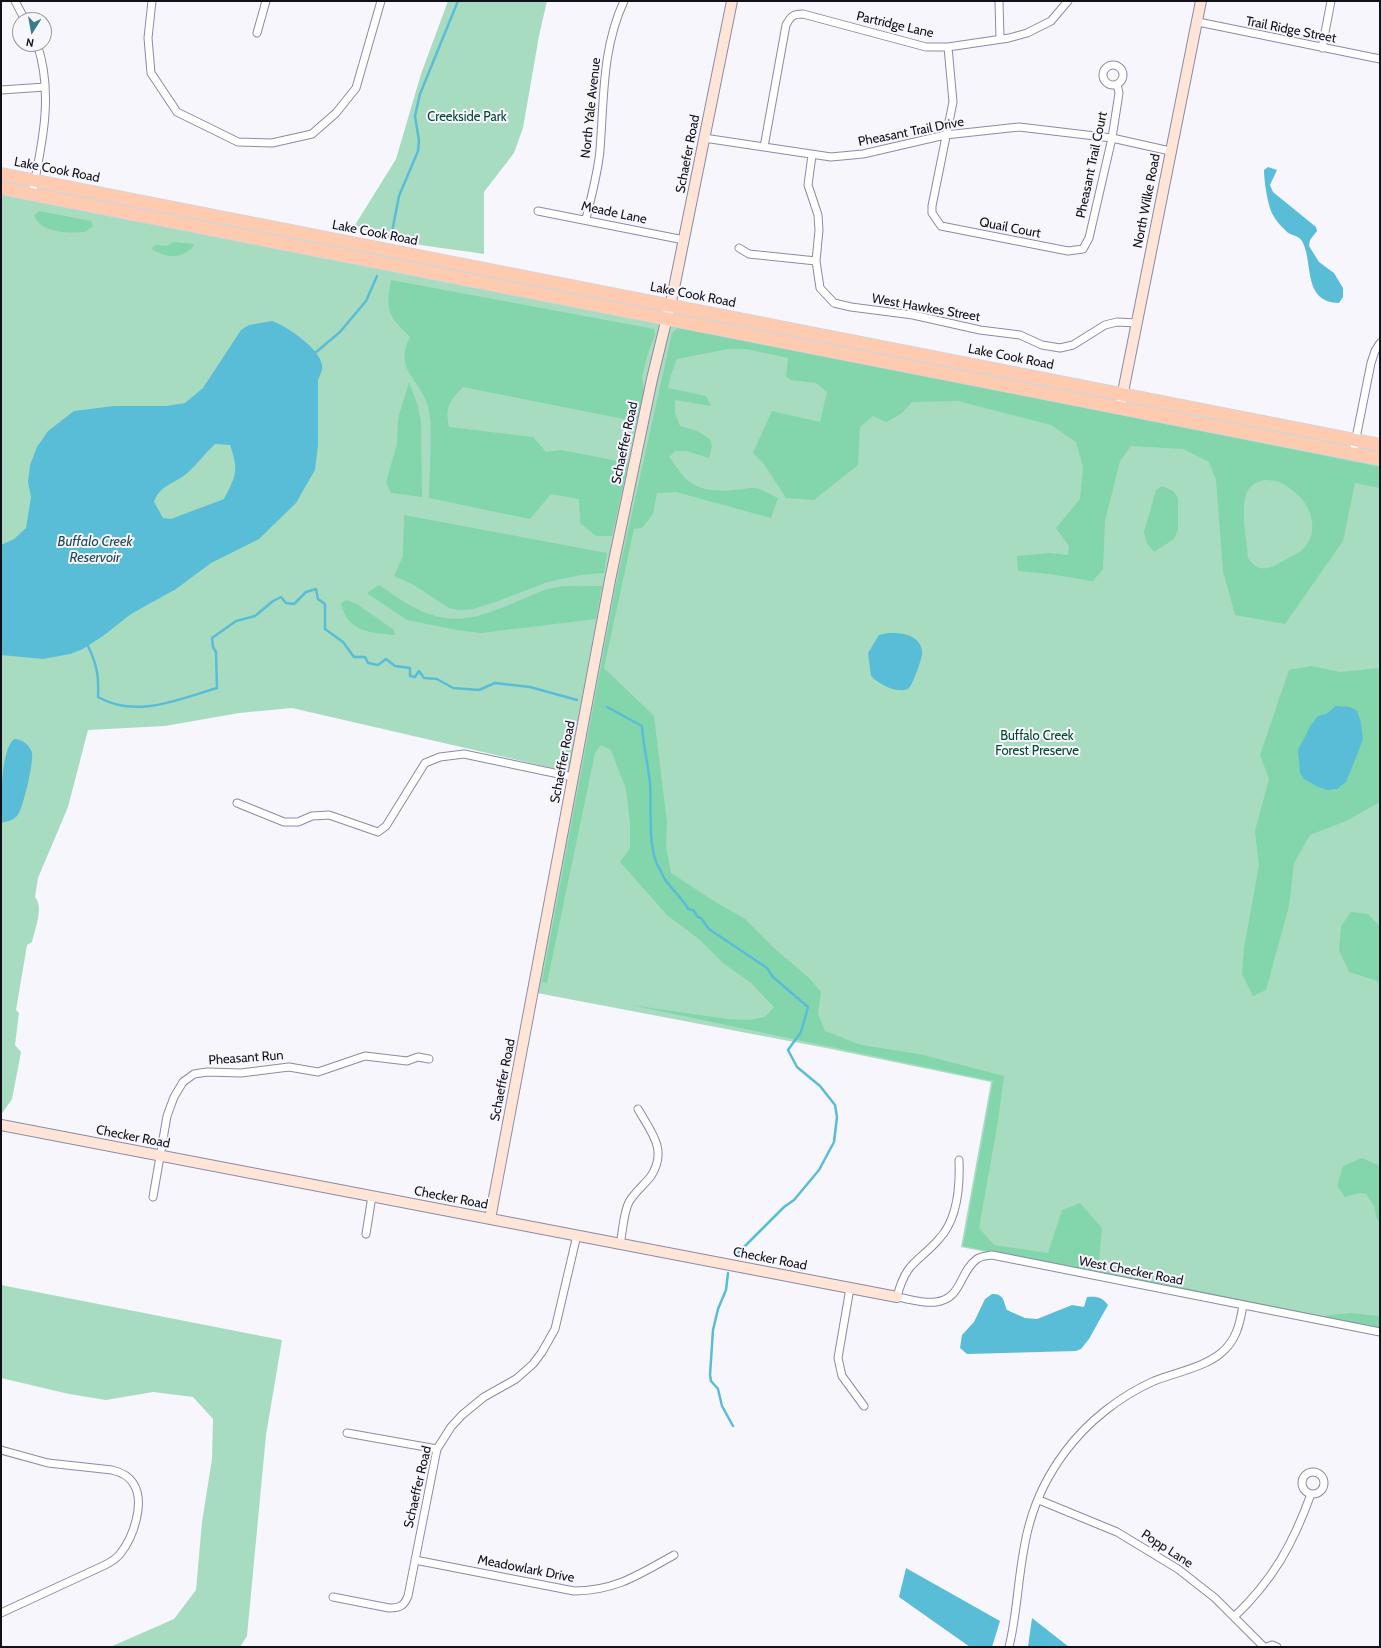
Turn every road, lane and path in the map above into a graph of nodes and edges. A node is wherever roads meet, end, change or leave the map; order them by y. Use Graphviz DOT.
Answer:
graph roads {
  1 [pos="15,1"];
  2 [pos="152,1"];
  3 [pos="266,1"];
  4 [pos="381,1"];
  5 [pos="624,1"];
  6 [pos="732,1"];
  7 [pos="999,1"];
  8 [pos="1068,1"];
  9 [pos="1202,1"];
  10 [pos="1331,1"];
  11 [pos="21,12"];
  12 [pos="1198,22"];
  13 [pos="257,33"];
  14 [pos="1000,38"];
  15 [pos="948,47"];
  16 [pos="1322,48"];
  17 [pos="40,52"];
  18 [pos="1380,59"];
  19 [pos="1117,84"];
  20 [pos="45,87"];
  21 [pos="1,90"];
  22 [pos="945,135"];
  23 [pos="704,138"];
  24 [pos="1112,138"];
  25 [pos="764,146"];
  26 [pos="1170,151"];
  27 [pos="812,155"];
  28 [pos="1,174"];
  29 [pos="35,180"];
  30 [pos="1,188"];
  31 [pos="32,194"];
  32 [pos="538,211"];
  33 [pos="586,219"];
  34 [pos="684,240"];
  35 [pos="739,248"];
  36 [pos="1083,249"];
  37 [pos="816,261"];
  38 [pos="669,311"];
  39 [pos="1136,323"];
  40 [pos="1380,343"];
  41 [pos="1123,393"];
  42 [pos="1120,407"];
  43 [pos="1356,440"];
  44 [pos="1380,445"];
  45 [pos="1354,453"];
  46 [pos="1380,459"];
  47 [pos="573,777"];
  48 [pos="237,804"];
  49 [pos="429,1059"];
  50 [pos="638,1109"];
  51 [pos="1,1125"];
  52 [pos="160,1155"];
  53 [pos="959,1160"];
  54 [pos="372,1196"];
  55 [pos="153,1197"];
  56 [pos="490,1218"];
  57 [pos="366,1234"];
  58 [pos="577,1235"];
  59 [pos="620,1244"];
  60 [pos="850,1288"];
  61 [pos="897,1297"];
  62 [pos="1243,1305"];
  63 [pos="1380,1332"];
  64 [pos="864,1406"];
  65 [pos="347,1433"];
  66 [pos="437,1449"];
  67 [pos="1,1450"];
  68 [pos="1310,1494"];
  69 [pos="1039,1500"];
  70 [pos="674,1555"];
  71 [pos="415,1560"];
  72 [pos="333,1597"];
  73 [pos="1,1613"];
  74 [pos="1234,1616"];
  75 [pos="1009,1647"];
  76 [pos="1264,1647"];
  77 [pos="1267,1647"];
  78 [pos="1277,1647"];
  1 -- 11 [label="street"];
  2 -- 4 [label="street"];
  3 -- 13 [label="street"];
  5 -- 33 [label="street, North Yale Avenue"];
  6 -- 23 [label="street, Schaefer Road"];
  7 -- 14 [label="street"];
  8 -- 14 [label="street, Partridge Lane"];
  9 -- 12 [label="street, North Wilke Road"];
  10 -- 16 [label="street"];
  12 -- 16 [label="street, Trail Ridge Street"];
  12 -- 26 [label="street, North Wilke Road"];
  14 -- 15 [label="street, Partridge Lane"];
  15 -- 22 [label="street"];
  15 -- 25 [label="street, Partridge Lane"];
  16 -- 18 [label="street, Trail Ridge Street"];
  17 -- 20 [label="street"];
  19 -- 24 [label="street, Pheasant Trail Court"];
  20 -- 21 [label="street"];
  20 -- 29 [label="street"];
  22 -- 24 [label="street, Pheasant Trail Drive"];
  22 -- 27 [label="street, Pheasant Trail Drive"];
  22 -- 36 [label="street, Quail Court"];
  23 -- 25 [label="street, Pheasant Trail Drive"];
  23 -- 34 [label="street, Schaefer Road"];
  24 -- 26 [label="street, Pheasant Trail Drive"];
  24 -- 36 [label="street, Pheasant Trail Court"];
  25 -- 27 [label="street, Pheasant Trail Drive"];
  26 -- 39 [label="street, North Wilke Road"];
  27 -- 37 [label="street, West Hawkes Street"];
  28 -- 29 [label="main road, Lake Cook Road"];
  29 -- 31 [label="street"];
  29 -- 38 [label="main road, Lake Cook Road"];
  30 -- 31 [label="main road, Lake Cook Road"];
  31 -- 38 [label="main road, Lake Cook Road"];
  32 -- 33 [label="street, Meade Lane"];
  33 -- 34 [label="street, Meade Lane"];
  34 -- 38 [label="street, Schaefer Road"];
  35 -- 37 [label="street"];
  37 -- 39 [label="street, West Hawkes Street"];
  38 -- 41 [label="main road, Lake Cook Road"];
  38 -- 42 [label="main road, Lake Cook Road"];
  38 -- 47 [label="street, Schaeffer Road"];
  39 -- 41 [label="street, North Wilke Road"];
  40 -- 43 [label="street"];
  41 -- 42 [label="street, North Wilke Road"];
  41 -- 43 [label="main road, Lake Cook Road"];
  42 -- 45 [label="main road, Lake Cook Road"];
  43 -- 44 [label="main road, Lake Cook Road"];
  43 -- 45 [label="street"];
  45 -- 46 [label="main road, Lake Cook Road"];
  47 -- 48 [label="street"];
  47 -- 56 [label="street, Schaeffer Road"];
  49 -- 52 [label="street, Pheasant Run"];
  50 -- 59 [label="street"];
  51 -- 52 [label="street, Checker Road"];
  52 -- 54 [label="street, Checker Road"];
  52 -- 55 [label="street, Pheasant Run"];
  53 -- 61 [label="street"];
  54 -- 56 [label="street, Checker Road"];
  54 -- 57 [label="street"];
  56 -- 58 [label="street, Checker Road"];
  58 -- 59 [label="street, Checker Road"];
  58 -- 66 [label="street, Schaeffer Road"];
  59 -- 60 [label="street, Checker Road"];
  60 -- 61 [label="street, Checker Road"];
  60 -- 64 [label="street"];
  61 -- 62 [label="street, West Checker Road"];
  62 -- 63 [label="street, West Checker Road"];
  62 -- 69 [label="street"];
  65 -- 66 [label="street"];
  66 -- 71 [label="street, Schaeffer Road"];
  67 -- 73 [label="street"];
  68 -- 74 [label="street"];
  69 -- 74 [label="street, Popp Lane"];
  69 -- 75 [label="street"];
  70 -- 71 [label="street, Meadowlark Drive"];
  71 -- 72 [label="street, Schaeffer Road"];
  74 -- 76 [label="street, Popp Lane"];
  77 -- 78 [label="street"];
}
